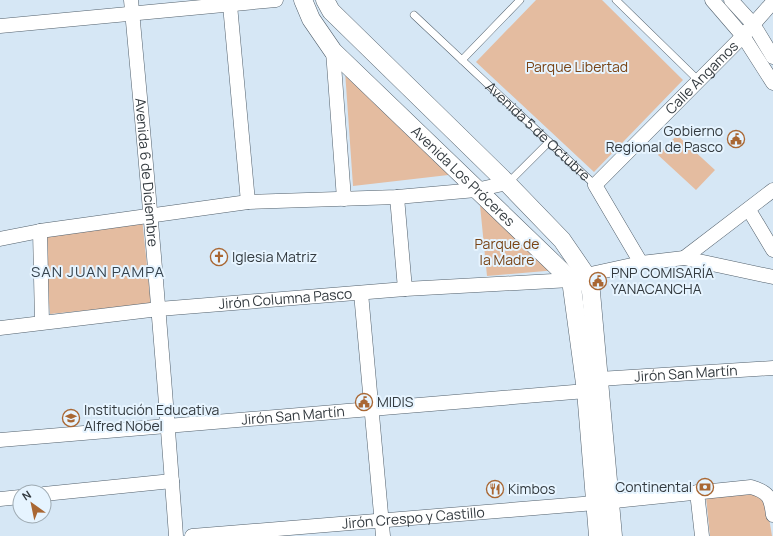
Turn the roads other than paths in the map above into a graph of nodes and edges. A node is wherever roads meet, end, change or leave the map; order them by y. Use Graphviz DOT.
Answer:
graph roads {
  1 [pos="131,0"];
  2 [pos="276,0"];
  3 [pos="303,0"];
  4 [pos="325,0"];
  5 [pos="520,0"];
  6 [pos="616,0"];
  7 [pos="712,0"];
  8 [pos="731,0"];
  9 [pos="249,1"];
  10 [pos="773,2"];
  11 [pos="230,5"];
  12 [pos="132,15"];
  13 [pos="414,15"];
  14 [pos="753,24"];
  15 [pos="0,26"];
  16 [pos="743,36"];
  17 [pos="333,51"];
  18 [pos="773,57"];
  19 [pos="462,60"];
  20 [pos="698,80"];
  21 [pos="773,83"];
  22 [pos="549,142"];
  23 [pos="507,183"];
  24 [pos="595,185"];
  25 [pos="476,190"];
  26 [pos="773,190"];
  27 [pos="397,197"];
  28 [pos="344,199"];
  29 [pos="248,202"];
  30 [pos="749,210"];
  31 [pos="149,216"];
  32 [pos="40,231"];
  33 [pos="0,239"];
  34 [pos="773,250"];
  35 [pos="684,258"];
  36 [pos="641,263"];
  37 [pos="579,277"];
  38 [pos="773,277"];
  39 [pos="405,289"];
  40 [pos="361,293"];
  41 [pos="160,310"];
  42 [pos="42,322"];
  43 [pos="0,328"];
  44 [pos="773,368"];
  45 [pos="592,385"];
  46 [pos="371,408"];
  47 [pos="168,425"];
  48 [pos="0,440"];
  49 [pos="172,481"];
  50 [pos="697,492"];
  51 [pos="52,493"];
  52 [pos="12,498"];
  53 [pos="0,499"];
  54 [pos="603,502"];
  55 [pos="773,515"];
  56 [pos="382,519"];
  57 [pos="176,536"];
  58 [pos="192,536"];
  59 [pos="383,536"];
  60 [pos="598,536"];
  61 [pos="613,536"];
  62 [pos="702,536"];
  1 -- 12 [label="street, Avenida 6 de Diciembre"];
  2 -- 9 [label="street"];
  3 -- 17 [label="street, Avenida Los Próceres"];
  4 -- 23 [label="street, Avenida Los Próceres"];
  5 -- 19 [label="lane"];
  6 -- 20 [label="lane"];
  7 -- 16 [label="street"];
  8 -- 14 [label="street"];
  9 -- 11 [label="street"];
  10 -- 14 [label="street, Calle Angamos"];
  11 -- 12 [label="street"];
  11 -- 29 [label="street"];
  12 -- 15 [label="street"];
  12 -- 31 [label="street, Avenida 6 de Diciembre"];
  13 -- 19 [label="lane, Avenida 5 de Octubre"];
  14 -- 16 [label="street, Calle Angamos"];
  14 -- 18 [label="street"];
  16 -- 20 [label="street, Calle Angamos"];
  16 -- 21 [label="street"];
  17 -- 25 [label="street, Avenida Los Próceres"];
  17 -- 28 [label="street"];
  19 -- 22 [label="lane, Avenida 5 de Octubre"];
  20 -- 24 [label="street, Calle Angamos"];
  22 -- 23 [label="lane"];
  22 -- 24 [label="lane, Avenida 5 de Octubre"];
  23 -- 25 [label="street"];
  23 -- 37 [label="street, Avenida Los Próceres"];
  24 -- 36 [label="street, Avenida 5 de Octubre"];
  25 -- 27 [label="street"];
  25 -- 37 [label="street, Avenida Los Próceres"];
  26 -- 30 [label="street"];
  27 -- 28 [label="street"];
  27 -- 39 [label="street"];
  28 -- 29 [label="street"];
  29 -- 31 [label="street"];
  30 -- 34 [label="street"];
  30 -- 35 [label="street"];
  31 -- 32 [label="street"];
  31 -- 41 [label="street, Avenida 6 de Diciembre"];
  32 -- 33 [label="street"];
  32 -- 42 [label="street"];
  35 -- 36 [label="street, Jirón Columna Pasco"];
  35 -- 38 [label="street"];
  36 -- 37 [label="street, Jirón Columna Pasco"];
  37 -- 39 [label="street, Jirón Columna Pasco"];
  37 -- 45 [label="street, Avenida Los Próceres"];
  39 -- 40 [label="street, Jirón Columna Pasco"];
  40 -- 41 [label="street, Jirón Columna Pasco"];
  40 -- 46 [label="street"];
  41 -- 42 [label="street, Jirón Columna Pasco"];
  41 -- 47 [label="street, Avenida 6 de Diciembre"];
  42 -- 43 [label="street, Jirón Columna Pasco"];
  44 -- 45 [label="street, Jirón San Martín"];
  45 -- 46 [label="street, Jirón San Martín"];
  45 -- 54 [label="street, Avenida Los Próceres"];
  46 -- 47 [label="street, Jirón San Martín"];
  46 -- 56 [label="street"];
  47 -- 48 [label="street, Jirón San Martín"];
  47 -- 49 [label="street, Avenida 6 de Diciembre"];
  49 -- 51 [label="street"];
  49 -- 57 [label="street, Avenida 6 de Diciembre"];
  50 -- 54 [label="street, Jirón Crespo y Castillo"];
  50 -- 55 [label="street, Jirón Crespo y Castillo"];
  50 -- 62 [label="street"];
  52 -- 53 [label="street"];
  54 -- 56 [label="street, Jirón Crespo y Castillo"];
  54 -- 60 [label="street, Avenida Los Próceres"];
  54 -- 61 [label="street, Avenida Los Próceres"];
  56 -- 58 [label="street, Jirón Crespo y Castillo"];
  56 -- 59 [label="street"];
}
